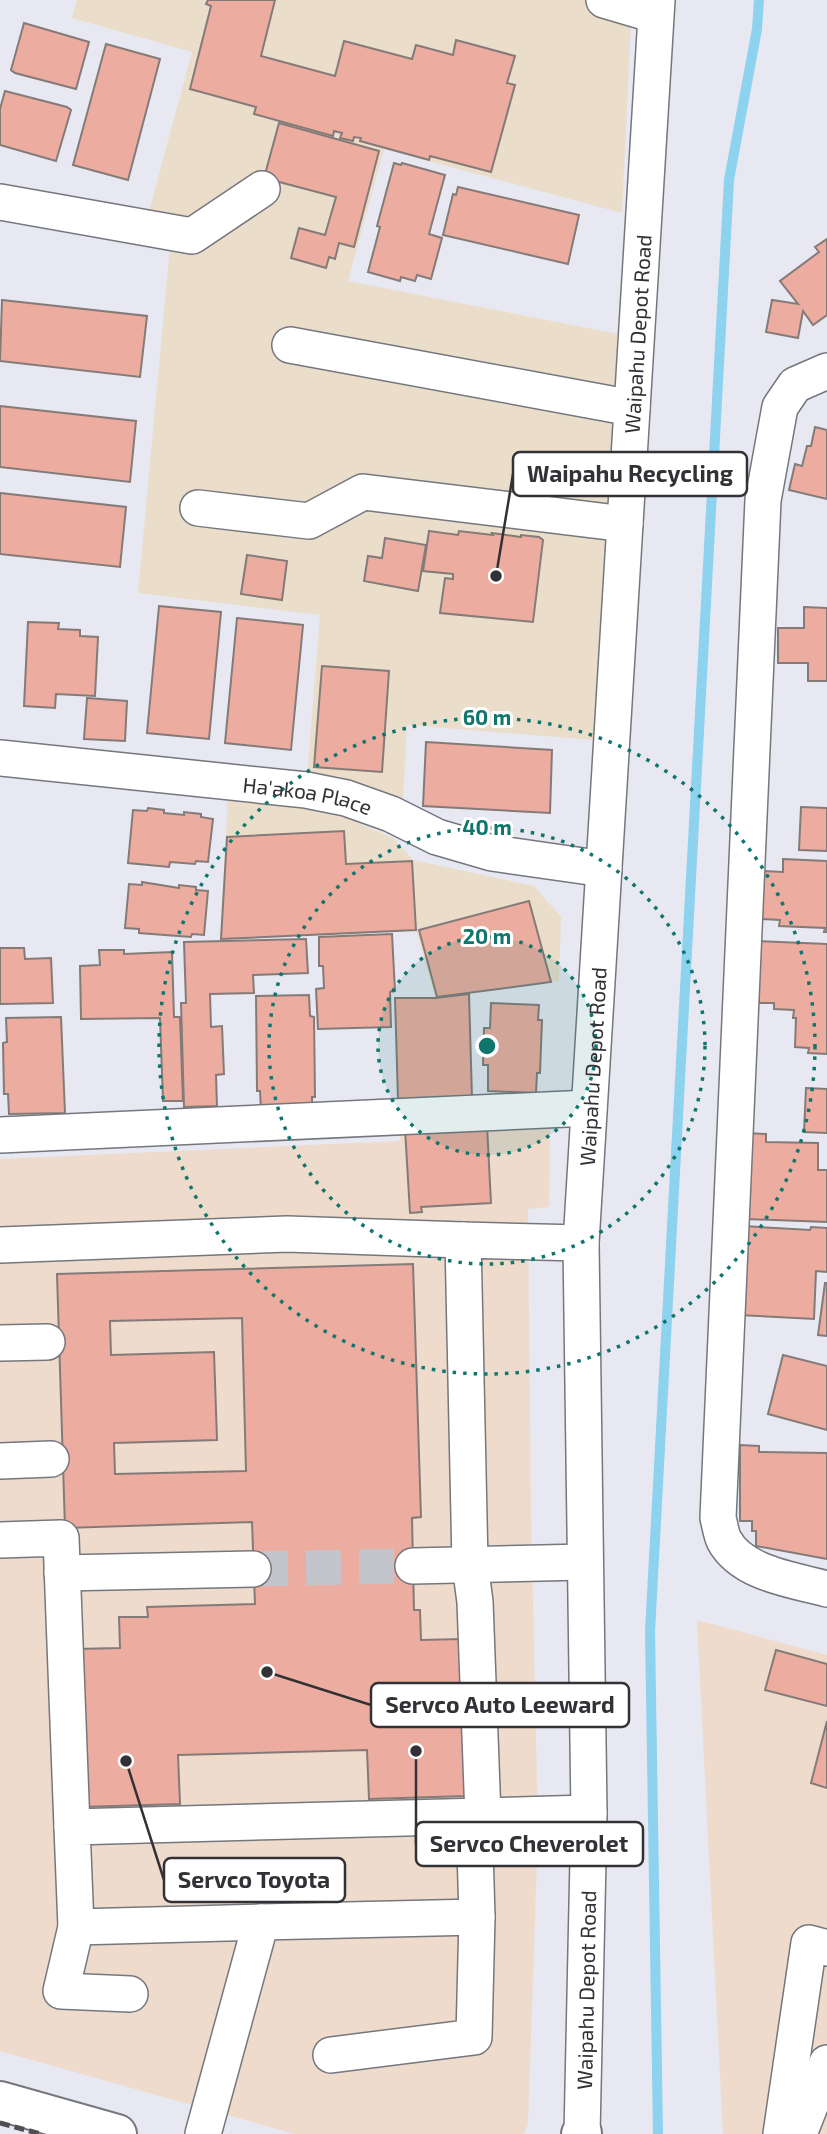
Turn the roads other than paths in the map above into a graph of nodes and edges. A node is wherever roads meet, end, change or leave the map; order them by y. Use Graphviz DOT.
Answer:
graph roads {
  1 [pos="604,0"];
  2 [pos="656,8"];
  3 [pos="262,189"];
  4 [pos="0,202"];
  5 [pos="290,345"];
  6 [pos="827,372"];
  7 [pos="632,408"];
  8 [pos="198,508"];
  9 [pos="625,524"];
  10 [pos="0,758"];
  11 [pos="604,869"];
  12 [pos="589,1108"];
  13 [pos="0,1135"];
  14 [pos="463,1240"];
  15 [pos="581,1243"];
  16 [pos="0,1245"];
  17 [pos="47,1342"];
  18 [pos="0,1343"];
  19 [pos="51,1459"];
  20 [pos="0,1461"];
  21 [pos="0,1540"];
  22 [pos="585,1562"];
  23 [pos="470,1564"];
  24 [pos="413,1566"];
  25 [pos="253,1569"];
  26 [pos="62,1573"];
  27 [pos="827,1589"];
  28 [pos="589,1813"];
  29 [pos="478,1816"];
  30 [pos="72,1827"];
  31 [pos="477,1917"];
  32 [pos="261,1922"];
  33 [pos="76,1927"];
  34 [pos="827,1948"];
  35 [pos="130,1994"];
  36 [pos="331,2055"];
  37 [pos="827,2063"];
  38 [pos="0,2101"];
  39 [pos="117,2134"];
  40 [pos="202,2134"];
  41 [pos="581,2134"];
  42 [pos="782,2134"];
  43 [pos="799,2134"];
  1 -- 2 [label="street"];
  2 -- 7 [label="street, Waipahu Depot Road"];
  3 -- 4 [label="street"];
  5 -- 7 [label="street"];
  6 -- 27 [label="street"];
  7 -- 9 [label="street, Waipahu Depot Road"];
  8 -- 9 [label="street"];
  9 -- 11 [label="street, Waipahu Depot Road"];
  10 -- 11 [label="street, Ha'akoa Place"];
  11 -- 12 [label="street, Waipahu Depot Road"];
  12 -- 13 [label="street"];
  12 -- 15 [label="street, Waipahu Depot Road"];
  14 -- 15 [label="street"];
  14 -- 16 [label="street"];
  14 -- 23 [label="street"];
  15 -- 22 [label="street, Waipahu Depot Road"];
  17 -- 18 [label="street"];
  19 -- 20 [label="street"];
  21 -- 26 [label="street"];
  22 -- 23 [label="street"];
  22 -- 28 [label="street, Waipahu Depot Road"];
  23 -- 24 [label="street"];
  23 -- 29 [label="street"];
  25 -- 26 [label="street"];
  26 -- 30 [label="street"];
  28 -- 29 [label="street"];
  28 -- 41 [label="street, Waipahu Depot Road"];
  29 -- 30 [label="street"];
  29 -- 31 [label="street"];
  30 -- 33 [label="street"];
  31 -- 32 [label="street"];
  31 -- 36 [label="street"];
  32 -- 33 [label="street"];
  32 -- 40 [label="street"];
  33 -- 35 [label="street"];
  34 -- 42 [label="street"];
  37 -- 43 [label="street"];
  38 -- 39 [label="main road"];
}
